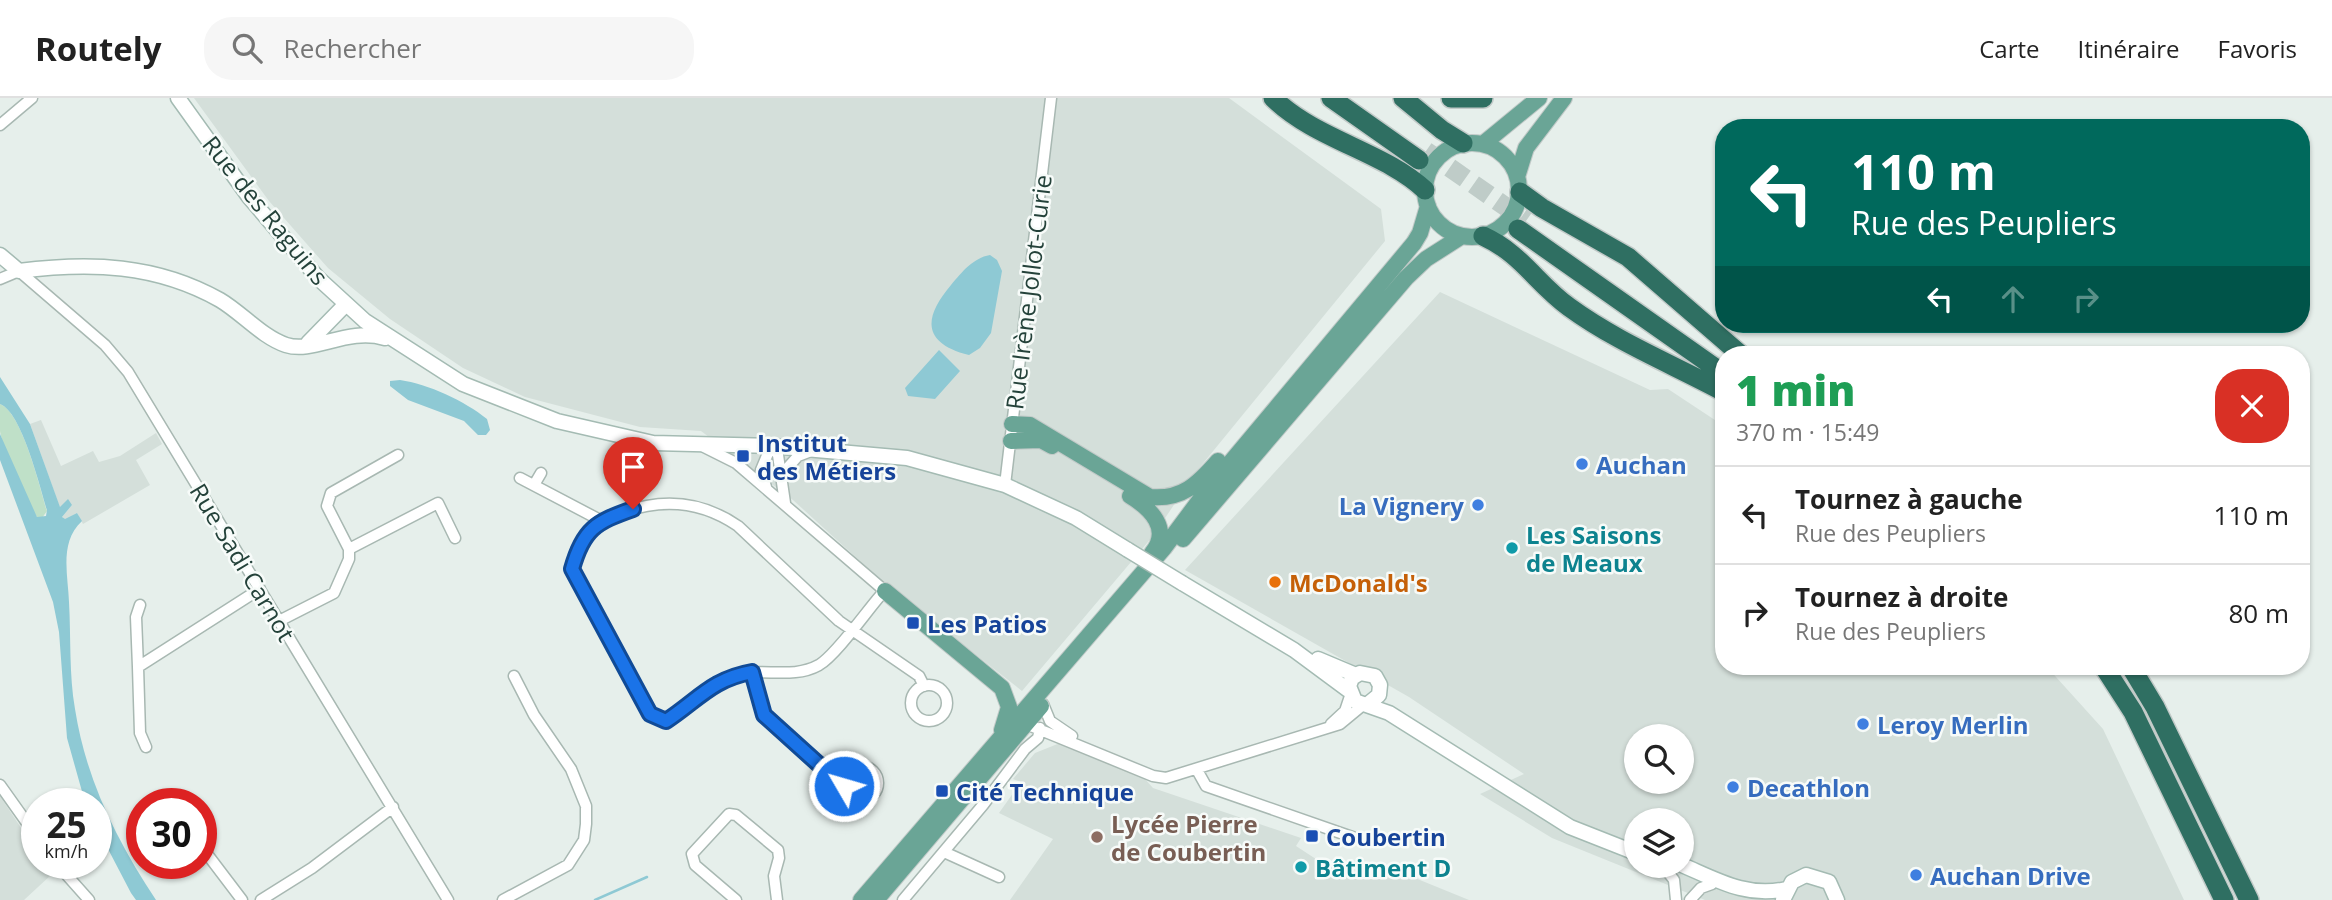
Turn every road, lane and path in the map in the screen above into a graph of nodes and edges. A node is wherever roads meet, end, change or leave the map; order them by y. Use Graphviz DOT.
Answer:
graph roads {
  1 [pos="177,98"];
  2 [pos="1051,98"];
  3 [pos="1273,98"];
  4 [pos="1331,98"];
  5 [pos="1352,98"];
  6 [pos="1403,98"];
  7 [pos="1451,98"];
  8 [pos="1483,98"];
  9 [pos="1539,98"];
  10 [pos="1564,98"];
  11 [pos="25,100"];
  12 [pos="0,125"];
  13 [pos="1473,144"];
  14 [pos="1519,185"];
  15 [pos="1426,198"];
  16 [pos="1462,236"];
  17 [pos="1483,236"];
  18 [pos="0,255"];
  19 [pos="19,271"];
  20 [pos="0,279"];
  21 [pos="350,308"];
  22 [pos="1348,321"];
  23 [pos="1715,332"];
  24 [pos="1716,333"];
  25 [pos="394,340"];
  26 [pos="310,345"];
  27 [pos="1731,346"];
  28 [pos="1715,352"];
  29 [pos="1715,367"];
  30 [pos="1715,388"];
  31 [pos="1013,424"];
  32 [pos="1011,441"];
  33 [pos="700,445"];
  34 [pos="771,446"];
  35 [pos="816,450"];
  36 [pos="398,455"];
  37 [pos="541,473"];
  38 [pos="782,474"];
  39 [pos="520,478"];
  40 [pos="534,485"];
  41 [pos="1005,485"];
  42 [pos="766,487"];
  43 [pos="785,503"];
  44 [pos="600,520"];
  45 [pos="455,538"];
  46 [pos="349,549"];
  47 [pos="260,589"];
  48 [pos="885,591"];
  49 [pos="140,606"];
  50 [pos="279,621"];
  51 [pos="852,629"];
  52 [pos="1079,646"];
  53 [pos="1294,650"];
  54 [pos="138,667"];
  55 [pos="752,672"];
  56 [pos="1356,675"];
  57 [pos="2109,675"];
  58 [pos="2136,675"];
  59 [pos="514,676"];
  60 [pos="924,686"];
  61 [pos="1381,690"];
  62 [pos="1357,699"];
  63 [pos="1039,700"];
  64 [pos="1033,726"];
  65 [pos="146,747"];
  66 [pos="988,751"];
  67 [pos="1102,753"];
  68 [pos="1197,770"];
  69 [pos="844,781"];
  70 [pos="0,785"];
  71 [pos="393,807"];
  72 [pos="21,815"];
  73 [pos="1355,838"];
  74 [pos="1624,841"];
  75 [pos="1624,848"];
  76 [pos="944,852"];
  77 [pos="217,867"];
  78 [pos="1694,870"];
  79 [pos="999,877"];
  80 [pos="1694,877"];
  81 [pos="1672,878"];
  82 [pos="70,879"];
  83 [pos="1712,884"];
  84 [pos="1785,894"];
  85 [pos="89,900"];
  86 [pos="242,900"];
  87 [pos="261,900"];
  88 [pos="448,900"];
  89 [pos="503,900"];
  90 [pos="736,900"];
  91 [pos="777,900"];
  92 [pos="861,900"];
  93 [pos="876,900"];
  94 [pos="903,900"];
  95 [pos="1676,900"];
  96 [pos="1690,900"];
  97 [pos="1753,900"];
  98 [pos="1837,900"];
  99 [pos="2224,900"];
  100 [pos="2249,900"];
  1 -- 21 [label="street, Rue des Raguins"];
  2 -- 31 [label="street, Rue Irène Jollot-Curie"];
  3 -- 15 [label="highway"];
  4 -- 5 [label="highway"];
  6 -- 13 [label="highway"];
  7 -- 8 [label="highway"];
  9 -- 13 [label="main road"];
  10 -- 14 [label="main road"];
  11 -- 12 [label="street"];
  13 -- 14 [label="main road"];
  13 -- 15 [label="main road"];
  14 -- 17 [label="main road"];
  14 -- 23 [label="highway"];
  15 -- 16 [label="main road"];
  15 -- 22 [label="main road"];
  16 -- 17 [label="main road"];
  16 -- 63 [label="main road"];
  17 -- 30 [label="highway"];
  18 -- 19 [label="street, Rue Sadi Carnot"];
  19 -- 20 [label="street"];
  19 -- 26 [label="street"];
  19 -- 47 [label="street, Rue Sadi Carnot"];
  21 -- 25 [label="street, Rue des Raguins"];
  21 -- 26 [label="street"];
  22 -- 31 [label="main road"];
  22 -- 52 [label="main road"];
  24 -- 27 [label="highway"];
  25 -- 26 [label="street"];
  25 -- 33 [label="street, Rue des Raguins"];
  28 -- 29 [label="highway"];
  31 -- 32 [label="street, Rue Irène Jollot-Curie"];
  32 -- 41 [label="street, Rue Irène Jollot-Curie"];
  32 -- 52 [label="main road"];
  33 -- 34 [label="street, Rue des Raguins"];
  33 -- 42 [label="street"];
  34 -- 35 [label="street, Rue des Raguins"];
  34 -- 38 [label="street"];
  34 -- 42 [label="street"];
  35 -- 38 [label="street"];
  35 -- 41 [label="street, Rue des Raguins"];
  36 -- 46 [label="street"];
  37 -- 40 [label="street"];
  38 -- 43 [label="street"];
  39 -- 40 [label="street"];
  40 -- 44 [label="street"];
  41 -- 53 [label="street, Rue des Raguins, bridge"];
  42 -- 43 [label="street"];
  43 -- 48 [label="street"];
  44 -- 51 [label="street"];
  44 -- 55 [label="street"];
  45 -- 46 [label="street"];
  46 -- 50 [label="street"];
  47 -- 50 [label="street, Rue Sadi Carnot"];
  47 -- 54 [label="street"];
  48 -- 51 [label="street"];
  48 -- 66 [label="main road"];
  49 -- 54 [label="street"];
  50 -- 71 [label="street, Rue Sadi Carnot"];
  51 -- 55 [label="street"];
  51 -- 60 [label="street"];
  52 -- 63 [label="main road"];
  53 -- 56 [label="street"];
  53 -- 62 [label="street"];
  54 -- 65 [label="street"];
  55 -- 69 [label="street"];
  56 -- 61 [label="street"];
  56 -- 62 [label="street"];
  57 -- 99 [label="highway"];
  58 -- 100 [label="highway"];
  59 -- 89 [label="street"];
  61 -- 62 [label="street"];
  61 -- 74 [label="street"];
  62 -- 68 [label="street"];
  62 -- 75 [label="street"];
  63 -- 64 [label="main road"];
  63 -- 66 [label="main road"];
  63 -- 67 [label="street"];
  64 -- 67 [label="street"];
  64 -- 76 [label="street"];
  64 -- 93 [label="main road"];
  66 -- 92 [label="main road"];
  67 -- 68 [label="street"];
  68 -- 73 [label="street"];
  70 -- 72 [label="street"];
  71 -- 87 [label="street"];
  71 -- 88 [label="street, Rue Sadi Carnot"];
  76 -- 79 [label="street"];
  76 -- 94 [label="street"];
  77 -- 86 [label="street"];
  78 -- 84 [label="street"];
  80 -- 83 [label="street"];
  81 -- 95 [label="street"];
  82 -- 85 [label="street"];
  83 -- 96 [label="street"];
  83 -- 97 [label="street"];
  84 -- 98 [label="street"];
  90 -- 91 [label="street"];
}
